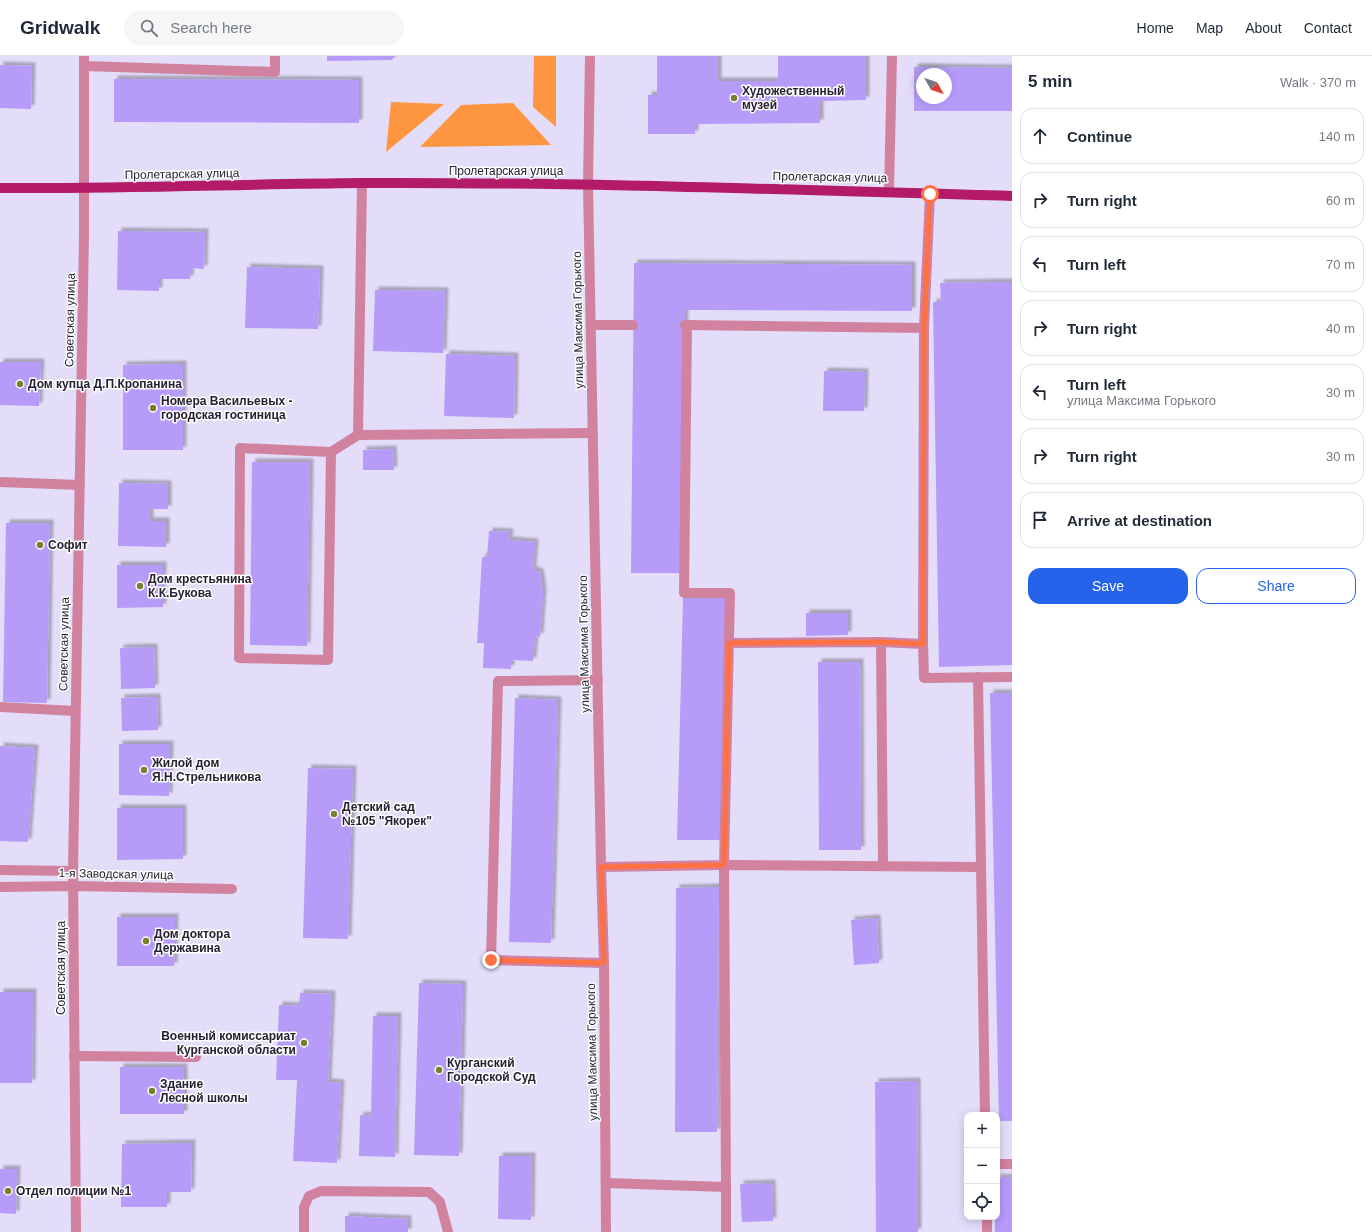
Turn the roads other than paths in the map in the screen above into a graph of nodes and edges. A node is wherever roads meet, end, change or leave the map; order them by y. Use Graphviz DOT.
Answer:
graph roads {
  1 [pos="275,56"];
  2 [pos="590,56"];
  3 [pos="892,56"];
  4 [pos="84,61"];
  5 [pos="362,184"];
  6 [pos="588,185"];
  7 [pos="0,188"];
  8 [pos="84,189"];
  9 [pos="889,192"];
  10 [pos="930,194"];
  11 [pos="1012,196"];
  12 [pos="592,325"];
  13 [pos="633,325"];
  14 [pos="924,328"];
  15 [pos="594,433"];
  16 [pos="358,435"];
  17 [pos="331,452"];
  18 [pos="0,482"];
  19 [pos="80,484"];
  20 [pos="881,642"];
  21 [pos="729,643"];
  22 [pos="923,644"];
  23 [pos="978,677"];
  24 [pos="1012,677"];
  25 [pos="598,680"];
  26 [pos="0,707"];
  27 [pos="75,711"];
  28 [pos="724,865"];
  29 [pos="883,865"];
  30 [pos="601,867"];
  31 [pos="980,867"];
  32 [pos="0,870"];
  33 [pos="74,871"];
  34 [pos="73,886"];
  35 [pos="0,887"];
  36 [pos="232,889"];
  37 [pos="604,963"];
  38 [pos="74,1056"];
  39 [pos="196,1057"];
  40 [pos="985,1112"];
  41 [pos="1000,1164"];
  42 [pos="1012,1164"];
  43 [pos="606,1183"];
  44 [pos="726,1187"];
  45 [pos="987,1220"];
  46 [pos="76,1232"];
  47 [pos="304,1232"];
  48 [pos="448,1232"];
  49 [pos="606,1232"];
  50 [pos="726,1232"];
  51 [pos="987,1232"];
  1 -- 4 [label="street"];
  2 -- 6 [label="street, улица Максима Горького"];
  3 -- 9 [label="street"];
  4 -- 8 [label="street, Советская улица"];
  5 -- 6 [label="main road, Пролетарская улица"];
  5 -- 8 [label="main road, Пролетарская улица"];
  5 -- 16 [label="street"];
  6 -- 9 [label="main road, Пролетарская улица"];
  6 -- 12 [label="street, улица Максима Горького"];
  7 -- 8 [label="main road, Пролетарская улица"];
  8 -- 19 [label="street, Советская улица"];
  9 -- 10 [label="main road, Пролетарская улица"];
  10 -- 11 [label="main road, Пролетарская улица"];
  10 -- 14 [label="street"];
  12 -- 13 [label="street"];
  12 -- 15 [label="street, улица Максима Горького"];
  14 -- 21 [label="street"];
  14 -- 22 [label="street"];
  15 -- 16 [label="street"];
  15 -- 25 [label="street, улица Максима Горького"];
  16 -- 17 [label="street"];
  17 -- 17 [label="street"];
  18 -- 19 [label="street"];
  19 -- 27 [label="street, Советская улица"];
  20 -- 21 [label="street"];
  20 -- 22 [label="street"];
  20 -- 29 [label="street"];
  21 -- 28 [label="street"];
  22 -- 23 [label="street"];
  23 -- 24 [label="street"];
  23 -- 31 [label="street"];
  25 -- 30 [label="street, улица Максима Горького"];
  25 -- 37 [label="street"];
  26 -- 27 [label="street"];
  27 -- 33 [label="street, Советская улица"];
  28 -- 29 [label="street"];
  28 -- 30 [label="street"];
  28 -- 44 [label="street"];
  29 -- 31 [label="street"];
  30 -- 37 [label="street, улица Максима Горького"];
  31 -- 40 [label="street"];
  32 -- 33 [label="street"];
  33 -- 34 [label="street, Советская улица"];
  34 -- 35 [label="street, 1-я Заводская улица"];
  34 -- 36 [label="street, 1-я Заводская улица"];
  34 -- 38 [label="street, Советская улица"];
  37 -- 43 [label="street, улица Максима Горького"];
  38 -- 39 [label="street"];
  38 -- 46 [label="street, Советская улица"];
  41 -- 42 [label="street"];
  43 -- 44 [label="street"];
  43 -- 49 [label="street, улица Максима Горького"];
  44 -- 50 [label="street"];
  45 -- 51 [label="street"];
  47 -- 48 [label="street"];
}
